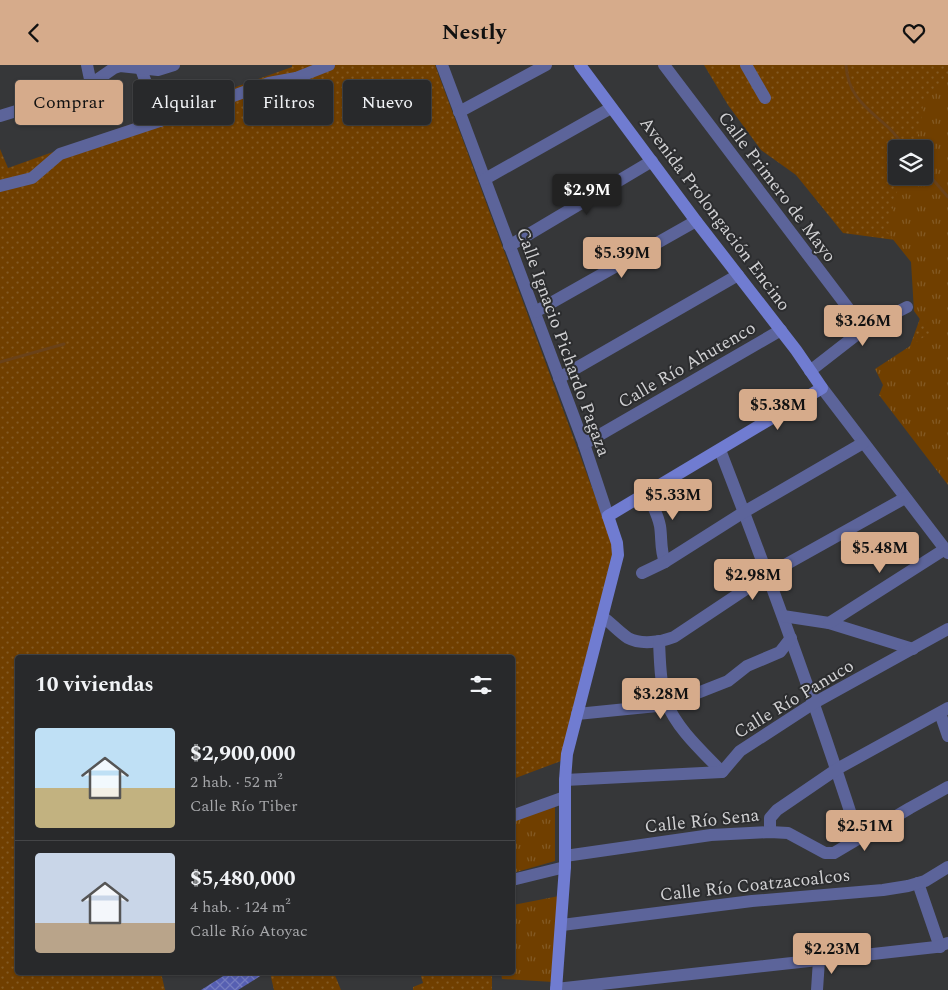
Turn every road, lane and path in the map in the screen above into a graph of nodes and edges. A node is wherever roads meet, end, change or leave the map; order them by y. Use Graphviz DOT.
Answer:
graph roads {
  1 [pos="87,65"];
  2 [pos="174,65"];
  3 [pos="329,65"];
  4 [pos="442,65"];
  5 [pos="546,65"];
  6 [pos="580,65"];
  7 [pos="664,65"];
  8 [pos="746,65"];
  9 [pos="139,67"];
  10 [pos="91,80"];
  11 [pos="98,80"];
  12 [pos="144,80"];
  13 [pos="234,95"];
  14 [pos="765,98"];
  15 [pos="611,107"];
  16 [pos="15,111"];
  17 [pos="459,112"];
  18 [pos="0,116"];
  19 [pos="148,125"];
  20 [pos="652,161"];
  21 [pos="485,179"];
  22 [pos="0,186"];
  23 [pos="696,221"];
  24 [pos="509,247"];
  25 [pos="738,275"];
  26 [pos="907,307"];
  27 [pos="535,312"];
  28 [pos="864,329"];
  29 [pos="781,331"];
  30 [pos="810,371"];
  31 [pos="559,378"];
  32 [pos="822,389"];
  33 [pos="863,443"];
  34 [pos="584,444"];
  35 [pos="720,450"];
  36 [pos="647,493"];
  37 [pos="905,498"];
  38 [pos="744,512"];
  39 [pos="608,516"];
  40 [pos="947,551"];
  41 [pos="664,562"];
  42 [pos="642,573"];
  43 [pos="767,575"];
  44 [pos="783,616"];
  45 [pos="603,617"];
  46 [pos="829,623"];
  47 [pos="948,629"];
  48 [pos="791,639"];
  49 [pos="660,641"];
  50 [pos="913,649"];
  51 [pos="814,703"];
  52 [pos="667,705"];
  53 [pos="944,711"];
  54 [pos="577,715"];
  55 [pos="948,736"];
  56 [pos="837,769"];
  57 [pos="722,772"];
  58 [pos="565,780"];
  59 [pos="948,787"];
  60 [pos="565,797"];
  61 [pos="515,814"];
  62 [pos="770,832"];
  63 [pos="859,839"];
  64 [pos="565,861"];
  65 [pos="948,867"];
  66 [pos="515,878"];
  67 [pos="918,883"];
  68 [pos="562,925"];
  69 [pos="944,945"];
  70 [pos="819,960"];
  71 [pos="556,989"];
  72 [pos="817,990"];
  1 -- 10 [label="street"];
  2 -- 9 [label="street"];
  3 -- 13 [label="street"];
  4 -- 17 [label="street, Calle Ignacio Pichardo Pagaza"];
  5 -- 17 [label="street"];
  6 -- 15 [label="street, Avenida Prolongación Encino"];
  7 -- 28 [label="street, Calle Primero de Mayo"];
  8 -- 14 [label="street"];
  9 -- 11 [label="street"];
  9 -- 12 [label="street"];
  15 -- 20 [label="street, Avenida Prolongación Encino"];
  15 -- 21 [label="street"];
  16 -- 18 [label="street"];
  17 -- 21 [label="street, Calle Ignacio Pichardo Pagaza"];
  19 -- 22 [label="street"];
  20 -- 23 [label="street, Avenida Prolongación Encino"];
  20 -- 24 [label="street"];
  21 -- 24 [label="street, Calle Ignacio Pichardo Pagaza"];
  23 -- 25 [label="street, Avenida Prolongación Encino"];
  23 -- 27 [label="street"];
  24 -- 27 [label="street, Calle Ignacio Pichardo Pagaza"];
  25 -- 29 [label="street, Avenida Prolongación Encino"];
  25 -- 31 [label="street"];
  26 -- 28 [label="street"];
  27 -- 31 [label="street, Calle Ignacio Pichardo Pagaza"];
  28 -- 30 [label="street"];
  29 -- 30 [label="street, Avenida Prolongación Encino"];
  29 -- 34 [label="street, Calle Río Ahutenco"];
  30 -- 32 [label="street, Avenida Prolongación Encino"];
  31 -- 34 [label="street, Calle Ignacio Pichardo Pagaza"];
  32 -- 33 [label="street, Avenida Prolongación Encino"];
  32 -- 35 [label="street"];
  33 -- 37 [label="street, Avenida Prolongación Encino"];
  33 -- 38 [label="street"];
  34 -- 39 [label="street, Calle Ignacio Pichardo Pagaza"];
  35 -- 36 [label="street"];
  35 -- 38 [label="street"];
  36 -- 39 [label="street"];
  36 -- 41 [label="street"];
  37 -- 40 [label="street, Avenida Prolongación Encino"];
  37 -- 43 [label="street"];
  38 -- 41 [label="street"];
  38 -- 43 [label="street"];
  39 -- 45 [label="street, Calle Ignacio Pichardo Pagaza"];
  40 -- 46 [label="street"];
  41 -- 42 [label="street"];
  43 -- 44 [label="street"];
  43 -- 49 [label="street"];
  44 -- 46 [label="street"];
  44 -- 48 [label="street"];
  45 -- 49 [label="street"];
  45 -- 54 [label="street, Calle Ignacio Pichardo Pagaza"];
  46 -- 50 [label="street"];
  47 -- 50 [label="street, Calle Río Panuco"];
  48 -- 51 [label="street"];
  48 -- 52 [label="street"];
  49 -- 52 [label="street"];
  50 -- 51 [label="street, Calle Río Panuco"];
  51 -- 56 [label="street"];
  51 -- 57 [label="street, Calle Río Panuco"];
  52 -- 54 [label="street"];
  52 -- 57 [label="street"];
  53 -- 55 [label="street"];
  53 -- 56 [label="street, Calle Río Sena"];
  54 -- 58 [label="street, Calle Ignacio Pichardo Pagaza"];
  56 -- 62 [label="street, Calle Río Sena"];
  56 -- 63 [label="street"];
  57 -- 58 [label="street"];
  58 -- 60 [label="street, Calle Ignacio Pichardo Pagaza"];
  59 -- 63 [label="street"];
  60 -- 61 [label="street"];
  60 -- 64 [label="street, Calle Ignacio Pichardo Pagaza"];
  62 -- 63 [label="street"];
  62 -- 64 [label="street, Calle Río Sena"];
  64 -- 66 [label="street, Calle Río Sena"];
  64 -- 68 [label="street, Calle Ignacio Pichardo Pagaza"];
  65 -- 67 [label="street, Calle Río Coatzacoalcos"];
  67 -- 68 [label="street, Calle Río Coatzacoalcos"];
  67 -- 69 [label="street"];
  68 -- 71 [label="street, Calle Ignacio Pichardo Pagaza"];
  69 -- 70 [label="street"];
  70 -- 71 [label="street"];
  70 -- 72 [label="street"];
}
